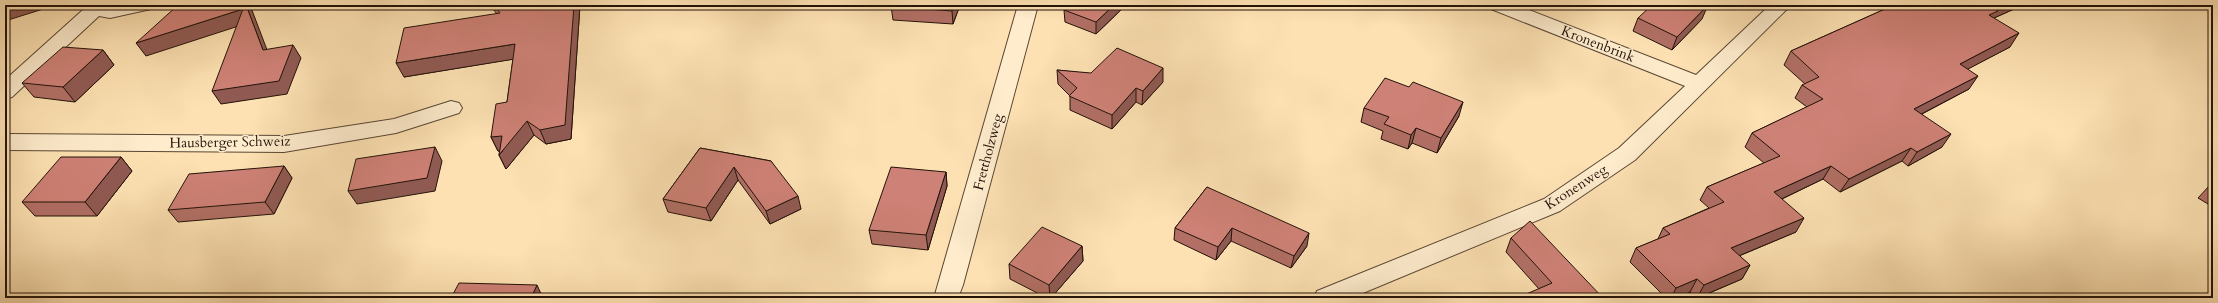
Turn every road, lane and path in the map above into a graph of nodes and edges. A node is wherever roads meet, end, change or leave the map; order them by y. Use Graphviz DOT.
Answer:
graph roads {
  1 [pos="144,5"];
  2 [pos="1028,5"];
  3 [pos="1498,5"];
  4 [pos="1781,5"];
  5 [pos="94,7"];
  6 [pos="1699,84"];
  7 [pos="5,92"];
  8 [pos="452,108"];
  9 [pos="5,142"];
  10 [pos="946,298"];
  11 [pos="1326,298"];
  1 -- 5 [label="street"];
  2 -- 10 [label="street, Frettholzweg"];
  3 -- 6 [label="street, Kronenbrink"];
  4 -- 6 [label="street, Kronenweg"];
  5 -- 7 [label="street"];
  6 -- 11 [label="street, Kronenweg"];
  8 -- 9 [label="street, Hausberger Schweiz"];
}
